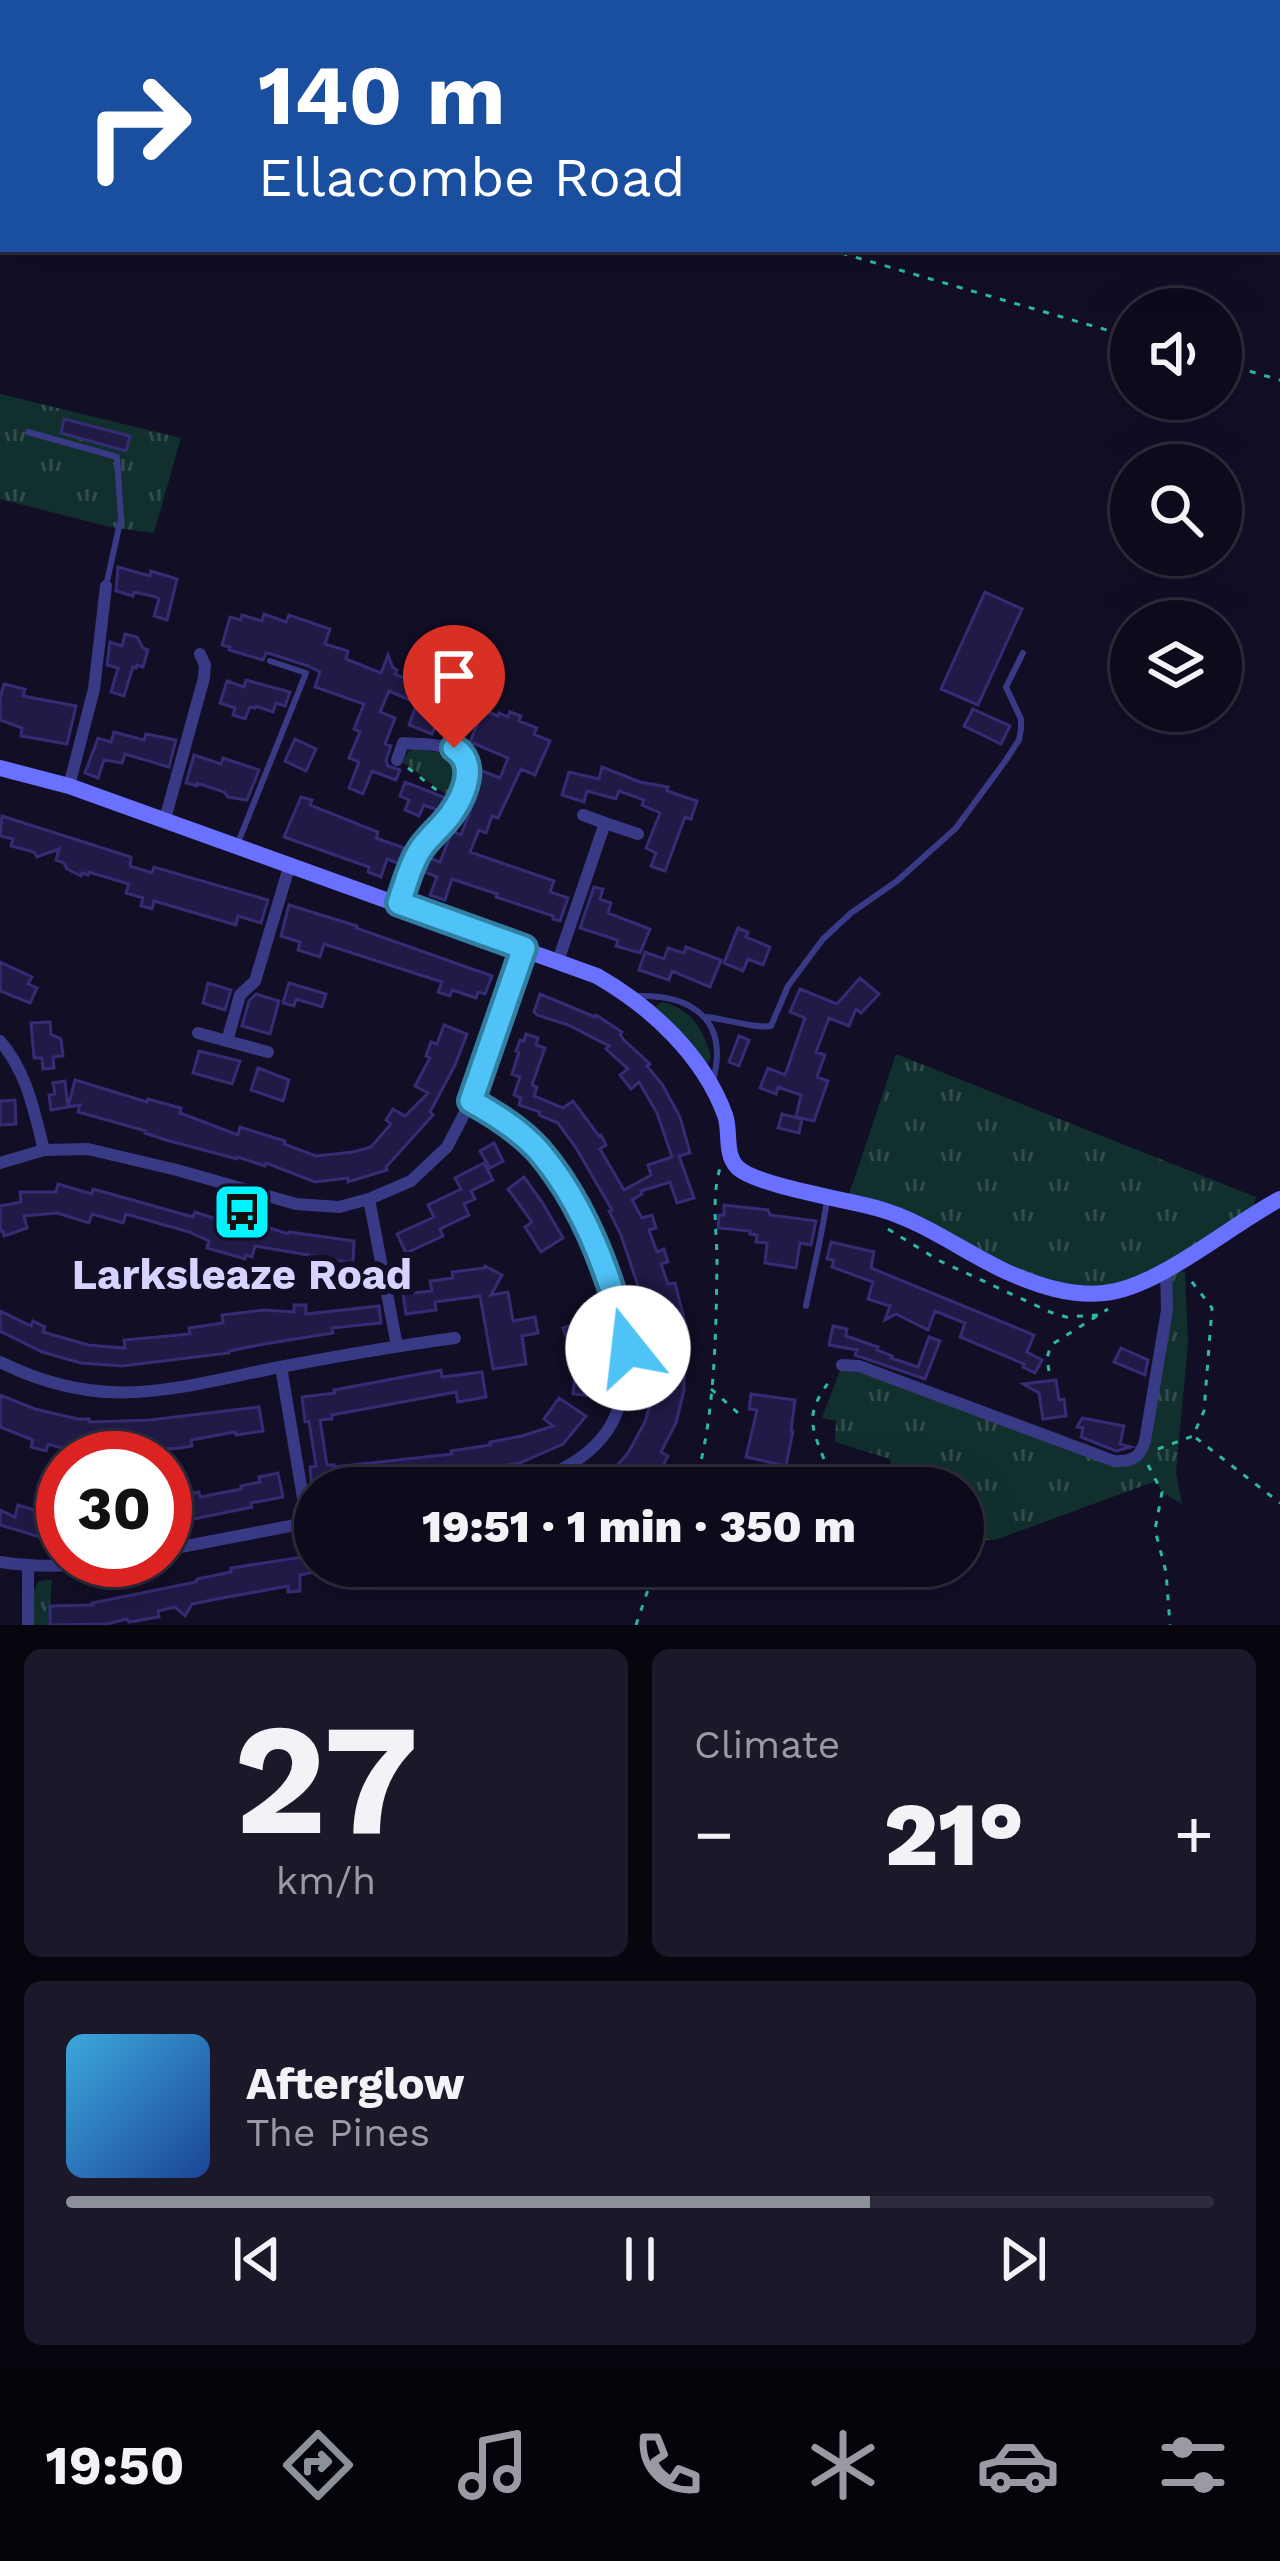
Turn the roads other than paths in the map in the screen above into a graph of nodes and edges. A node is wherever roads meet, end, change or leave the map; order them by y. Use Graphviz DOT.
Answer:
graph roads {
  1 [pos="28,433"];
  2 [pos="106,586"];
  3 [pos="1022,653"];
  4 [pos="200,654"];
  5 [pos="270,661"];
  6 [pos="401,725"];
  7 [pos="403,742"];
  8 [pos="397,760"];
  9 [pos="0,768"];
  10 [pos="69,785"];
  11 [pos="583,814"];
  12 [pos="165,819"];
  13 [pos="605,823"];
  14 [pos="638,834"];
  15 [pos="238,845"];
  16 [pos="290,864"];
  17 [pos="399,903"];
  18 [pos="524,948"];
  19 [pos="558,961"];
  20 [pos="633,997"];
  21 [pos="707,1016"];
  22 [pos="198,1033"];
  23 [pos="0,1041"];
  24 [pos="227,1041"];
  25 [pos="268,1052"];
  26 [pos="711,1090"];
  27 [pos="471,1101"];
  28 [pos="44,1150"];
  29 [pos="0,1163"];
  30 [pos="828,1196"];
  31 [pos="370,1199"];
  32 [pos="1280,1199"];
  33 [pos="1170,1268"];
  34 [pos="806,1306"];
  35 [pos="454,1338"];
  36 [pos="397,1346"];
  37 [pos="0,1362"];
  38 [pos="842,1365"];
  39 [pos="281,1367"];
  40 [pos="300,1467"];
  41 [pos="566,1467"];
  42 [pos="294,1525"];
  43 [pos="192,1545"];
  44 [pos="0,1562"];
  45 [pos="28,1567"];
  46 [pos="36,1567"];
  47 [pos="28,1625"];
  1 -- 2 [label="lane"];
  2 -- 10 [label="street"];
  3 -- 21 [label="lane"];
  4 -- 12 [label="street"];
  5 -- 15 [label="lane"];
  6 -- 7 [label="street"];
  7 -- 8 [label="street"];
  7 -- 17 [label="street"];
  9 -- 10 [label="street"];
  10 -- 12 [label="street"];
  11 -- 13 [label="street"];
  12 -- 15 [label="street"];
  13 -- 14 [label="street"];
  13 -- 19 [label="street"];
  15 -- 16 [label="street"];
  16 -- 17 [label="street"];
  16 -- 24 [label="street"];
  17 -- 18 [label="street"];
  18 -- 19 [label="street"];
  18 -- 27 [label="street"];
  19 -- 20 [label="street"];
  20 -- 21 [label="lane"];
  20 -- 26 [label="street"];
  21 -- 26 [label="lane"];
  22 -- 24 [label="street"];
  23 -- 28 [label="street"];
  24 -- 25 [label="street"];
  26 -- 30 [label="street"];
  27 -- 31 [label="street"];
  27 -- 41 [label="street"];
  28 -- 29 [label="street"];
  28 -- 31 [label="street"];
  30 -- 33 [label="street"];
  30 -- 34 [label="lane"];
  31 -- 36 [label="street"];
  32 -- 33 [label="street"];
  33 -- 38 [label="street"];
  35 -- 36 [label="street"];
  36 -- 39 [label="street"];
  37 -- 39 [label="street"];
  39 -- 40 [label="street"];
  42 -- 43 [label="street"];
  44 -- 45 [label="street"];
  45 -- 46 [label="street"];
  45 -- 47 [label="street"];
}
